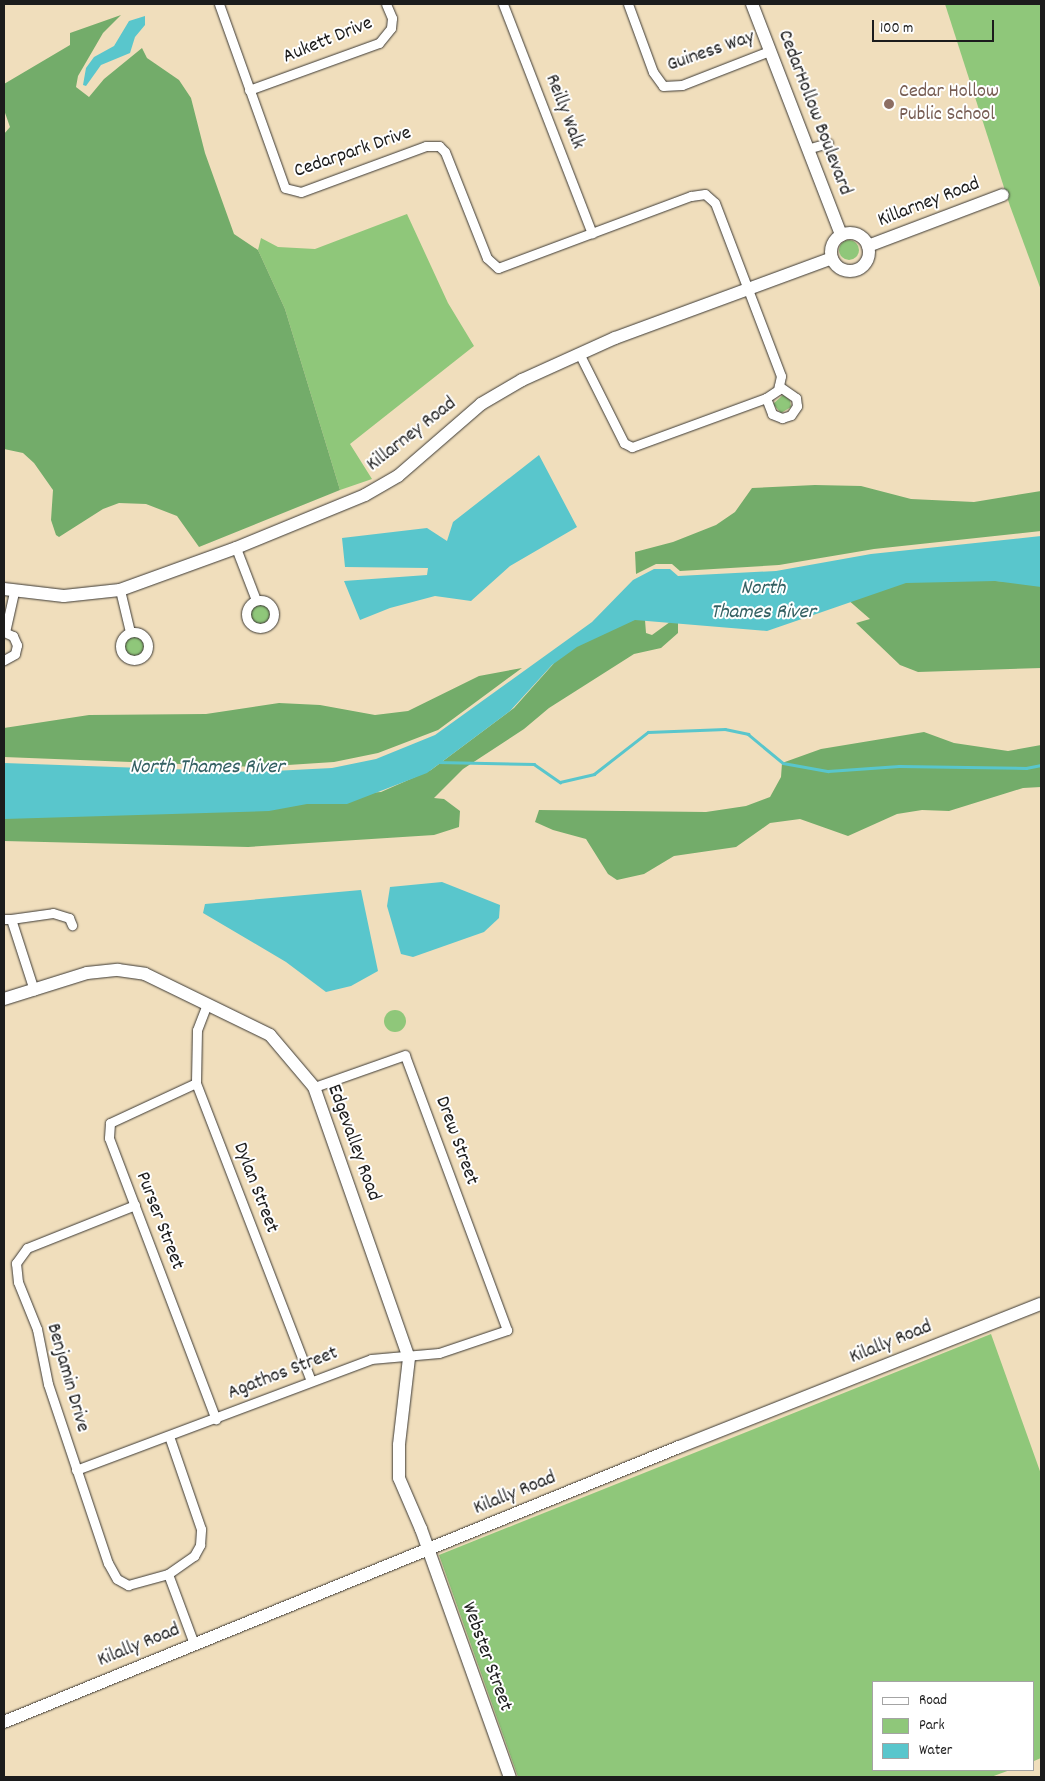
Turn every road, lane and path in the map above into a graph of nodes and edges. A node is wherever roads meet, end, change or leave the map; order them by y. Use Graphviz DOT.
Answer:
graph roads {
  1 [pos="219,4"];
  2 [pos="386,4"];
  3 [pos="503,4"];
  4 [pos="628,4"];
  5 [pos="752,4"];
  6 [pos="769,50"];
  7 [pos="249,90"];
  8 [pos="828,143"];
  9 [pos="807,149"];
  10 [pos="1003,194"];
  11 [pos="592,233"];
  12 [pos="841,235"];
  13 [pos="868,246"];
  14 [pos="832,258"];
  15 [pos="746,288"];
  16 [pos="579,353"];
  17 [pos="779,386"];
  18 [pos="766,398"];
  19 [pos="236,548"];
  20 [pos="9,590"];
  21 [pos="120,590"];
  22 [pos="256,600"];
  23 [pos="4,632"];
  24 [pos="130,632"];
  25 [pos="4,660"];
  26 [pos="7,919"];
  27 [pos="72,925"];
  28 [pos="34,990"];
  29 [pos="4,999"];
  30 [pos="207,1004"];
  31 [pos="196,1083"];
  32 [pos="314,1087"];
  33 [pos="135,1205"];
  34 [pos="1041,1304"];
  35 [pos="506,1330"];
  36 [pos="409,1358"];
  37 [pos="311,1381"];
  38 [pos="216,1419"];
  39 [pos="170,1436"];
  40 [pos="76,1470"];
  41 [pos="427,1549"];
  42 [pos="168,1574"];
  43 [pos="194,1644"];
  44 [pos="4,1722"];
  45 [pos="510,1777"];
  1 -- 7 [label="street, Cedarpark Drive"];
  2 -- 7 [label="street, Aukett Drive"];
  3 -- 11 [label="street, Reilly Walk"];
  4 -- 6 [label="street, Guiness Way"];
  5 -- 6 [label="street, CedarHollow Boulevard"];
  6 -- 9 [label="street, CedarHollow Boulevard"];
  7 -- 11 [label="street, Cedarpark Drive"];
  8 -- 9 [label="street"];
  9 -- 12 [label="street, CedarHollow Boulevard"];
  10 -- 13 [label="street, Killarney Road"];
  11 -- 15 [label="street, Cedarpark Drive"];
  12 -- 13 [label="street"];
  12 -- 14 [label="street"];
  13 -- 14 [label="street"];
  14 -- 15 [label="street, Killarney Road"];
  15 -- 16 [label="street, Killarney Road"];
  15 -- 17 [label="street"];
  16 -- 18 [label="street"];
  16 -- 19 [label="street, Killarney Road"];
  17 -- 18 [label="street"];
  17 -- 18 [label="street"];
  19 -- 21 [label="street, Killarney Road"];
  19 -- 22 [label="street"];
  20 -- 21 [label="street, Killarney Road"];
  20 -- 23 [label="street"];
  21 -- 24 [label="street"];
  23 -- 25 [label="street"];
  26 -- 27 [label="street"];
  26 -- 28 [label="street"];
  28 -- 29 [label="street, Edgevalley Road"];
  28 -- 30 [label="street, Edgevalley Road"];
  30 -- 31 [label="street, Dylan Street"];
  30 -- 32 [label="street, Edgevalley Road"];
  31 -- 33 [label="street, Purser Street"];
  31 -- 37 [label="street, Dylan Street"];
  32 -- 35 [label="street, Drew Street"];
  32 -- 36 [label="street, Edgevalley Road"];
  33 -- 38 [label="street, Purser Street"];
  33 -- 40 [label="street, Benjamin Drive"];
  34 -- 41 [label="street, Kilally Road"];
  35 -- 36 [label="street, Agathos Street"];
  36 -- 37 [label="street, Agathos Street"];
  36 -- 41 [label="street, Edgevalley Road"];
  37 -- 38 [label="street, Agathos Street"];
  38 -- 39 [label="street, Agathos Street"];
  39 -- 40 [label="street, Agathos Street"];
  39 -- 42 [label="street, Benjamin Drive"];
  40 -- 42 [label="street, Benjamin Drive"];
  41 -- 43 [label="street, Kilally Road"];
  41 -- 45 [label="street, Webster Street"];
  42 -- 43 [label="street"];
  43 -- 44 [label="street, Kilally Road"];
}
